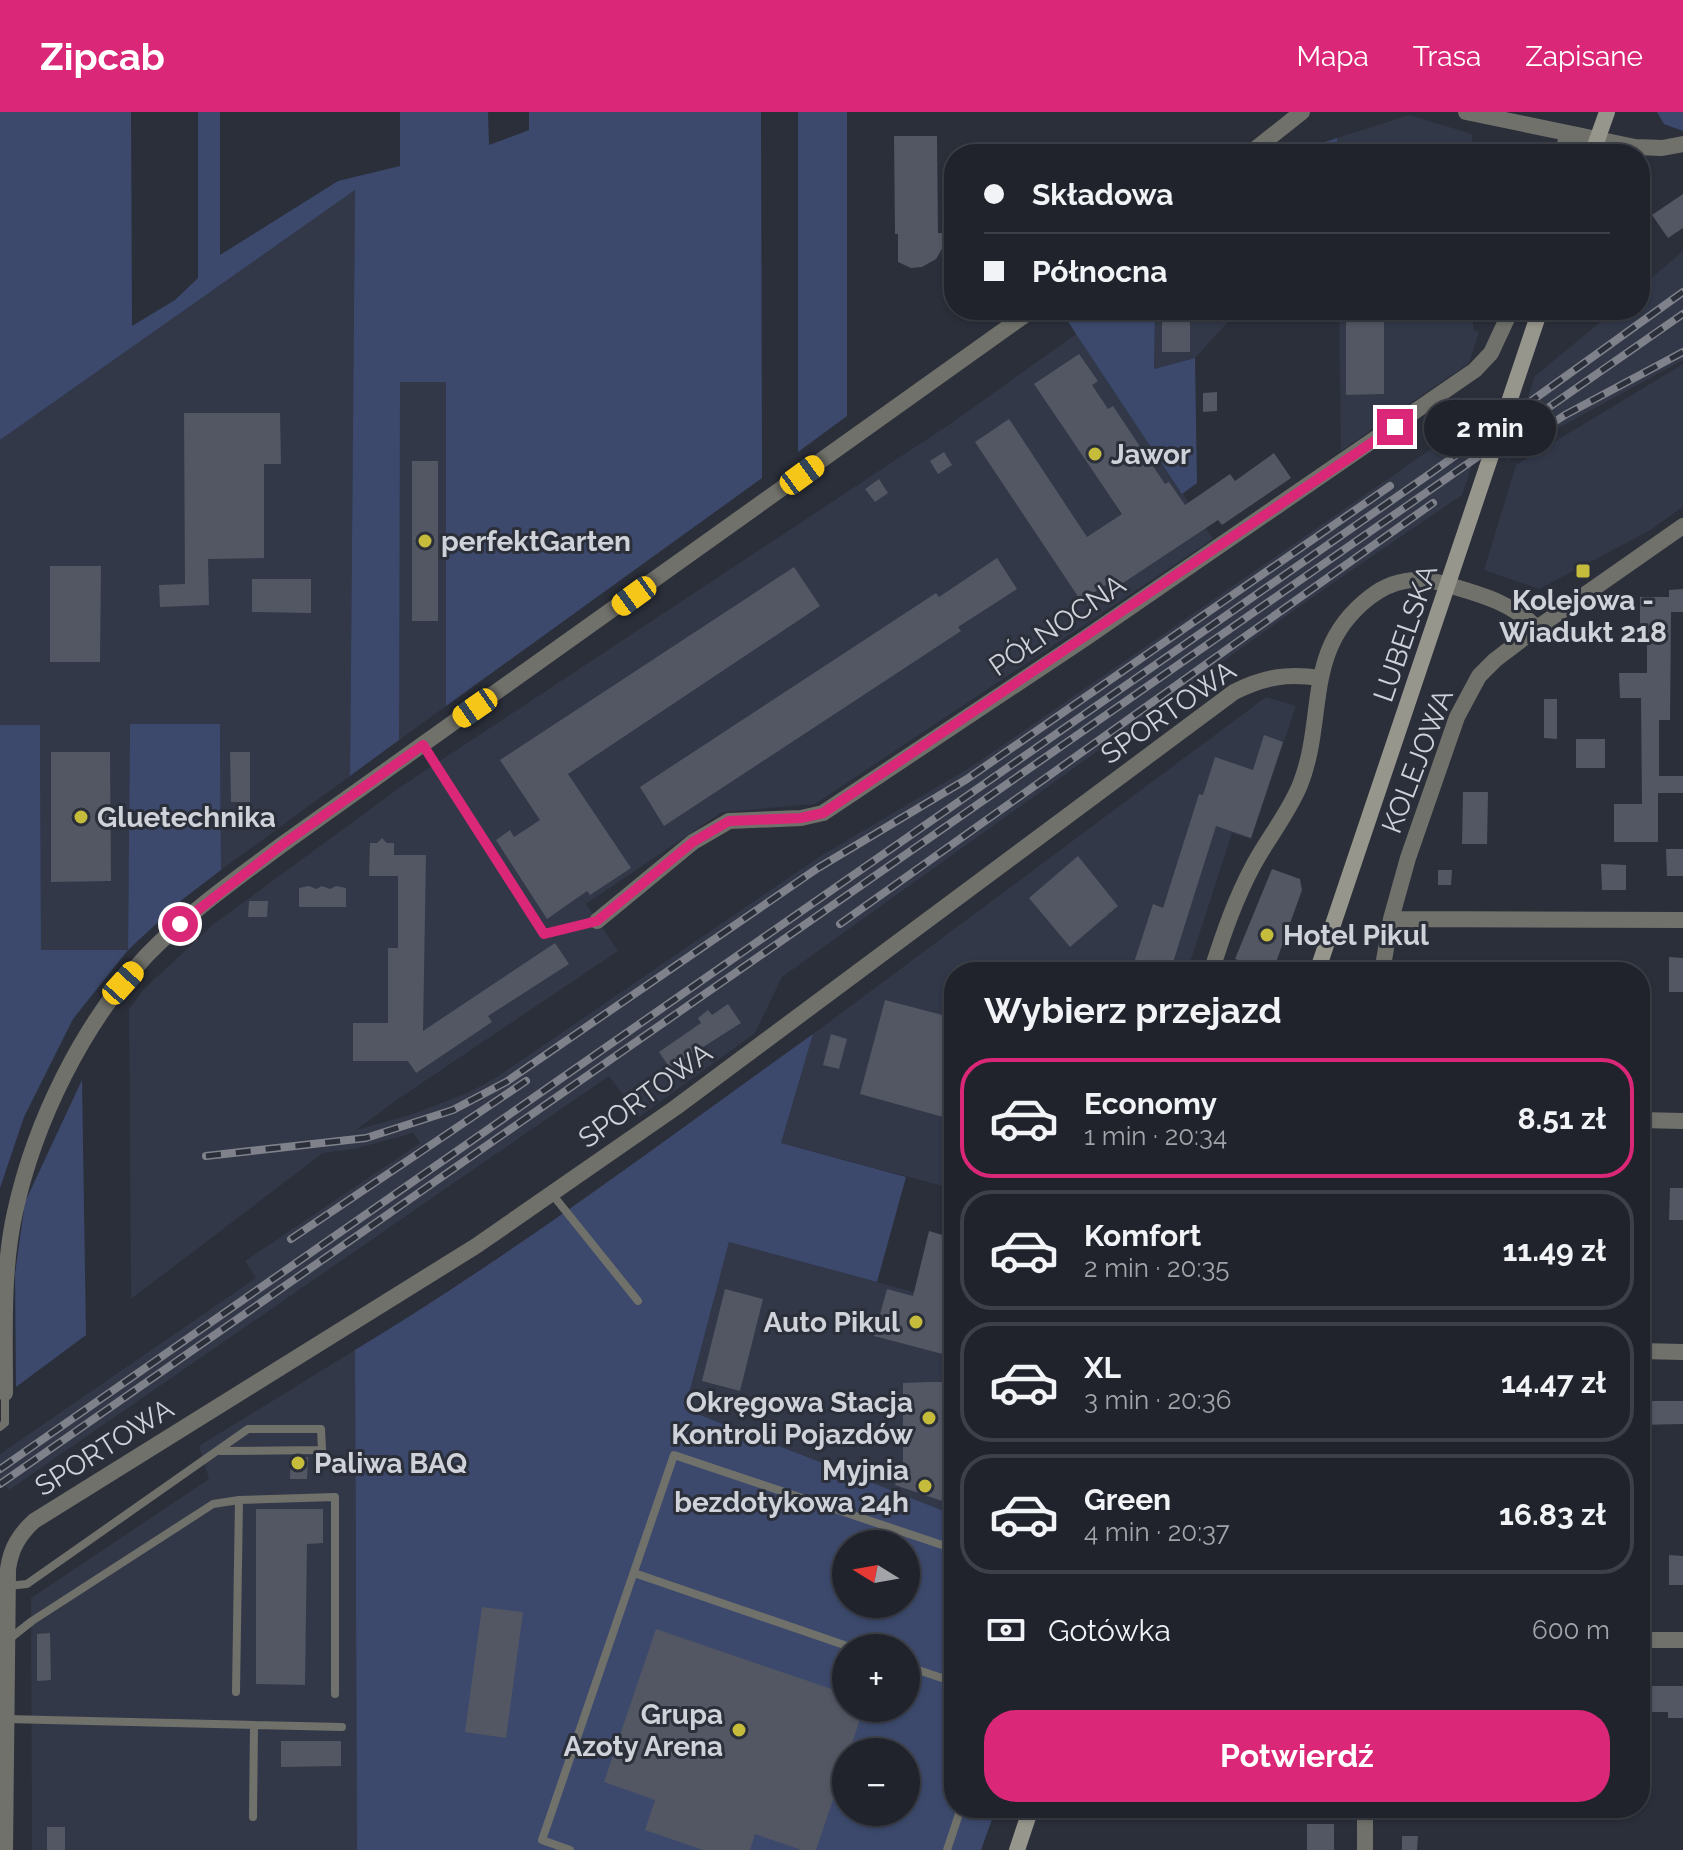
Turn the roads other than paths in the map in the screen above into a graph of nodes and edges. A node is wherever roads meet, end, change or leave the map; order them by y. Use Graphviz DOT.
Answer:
graph roads {
  1 [pos="1302,112"];
  2 [pos="1466,112"];
  3 [pos="1607,112"];
  4 [pos="1567,134"];
  5 [pos="1262,144"];
  6 [pos="1565,144"];
  7 [pos="1596,144"];
  8 [pos="1619,144"];
  9 [pos="1683,144"];
  10 [pos="1650,148"];
  11 [pos="1018,320"];
  12 [pos="1506,320"];
  13 [pos="1537,320"];
  14 [pos="1683,526"];
  15 [pos="1537,628"];
  16 [pos="1320,678"];
  17 [pos="423,745"];
  18 [pos="1391,919"];
  19 [pos="1683,920"];
  20 [pos="597,921"];
  21 [pos="1214,962"];
  22 [pos="1320,962"];
  23 [pos="1384,962"];
  24 [pos="1650,1120"];
  25 [pos="1683,1121"];
  26 [pos="552,1193"];
  27 [pos="638,1301"];
  28 [pos="1650,1351"];
  29 [pos="1683,1352"];
  30 [pos="5,1393"];
  31 [pos="0,1427"];
  32 [pos="220,1451"];
  33 [pos="239,1500"];
  34 [pos="944,1546"];
  35 [pos="634,1573"];
  36 [pos="7,1586"];
  37 [pos="7,1640"];
  38 [pos="1650,1640"];
  39 [pos="1683,1640"];
  40 [pos="832,1641"];
  41 [pos="920,1671"];
  42 [pos="944,1679"];
  43 [pos="236,1692"];
  44 [pos="335,1694"];
  45 [pos="6,1719"];
  46 [pos="254,1725"];
  47 [pos="342,1727"];
  48 [pos="3,1745"];
  49 [pos="253,1817"];
  50 [pos="958,1818"];
  51 [pos="1028,1818"];
  52 [pos="1365,1818"];
  53 [pos="5,1850"];
  54 [pos="570,1850"];
  55 [pos="947,1850"];
  56 [pos="1017,1850"];
  57 [pos="1365,1850"];
  1 -- 5 [label="street"];
  2 -- 4 [label="street"];
  3 -- 7 [label="main road"];
  4 -- 6 [label="street"];
  4 -- 8 [label="street"];
  9 -- 10 [label="street"];
  11 -- 17 [label="street"];
  12 -- 20 [label="street, PÓŁNOCNA"];
  13 -- 22 [label="main road, LUBELSKA"];
  14 -- 15 [label="street, KOLEJOWA"];
  15 -- 16 [label="street"];
  15 -- 18 [label="street, KOLEJOWA"];
  16 -- 21 [label="street"];
  16 -- 26 [label="street, SPORTOWA"];
  17 -- 20 [label="lane"];
  17 -- 30 [label="street"];
  18 -- 19 [label="street"];
  18 -- 23 [label="street, KOLEJOWA"];
  24 -- 25 [label="street"];
  26 -- 27 [label="lane"];
  26 -- 36 [label="street, SPORTOWA"];
  28 -- 29 [label="street"];
  30 -- 31 [label="lane"];
  32 -- 32 [label="lane"];
  32 -- 36 [label="lane"];
  33 -- 37 [label="lane"];
  33 -- 43 [label="lane"];
  33 -- 44 [label="lane"];
  34 -- 35 [label="lane"];
  35 -- 40 [label="lane"];
  35 -- 54 [label="lane"];
  36 -- 37 [label="street"];
  37 -- 45 [label="street"];
  38 -- 39 [label="street"];
  41 -- 42 [label="lane"];
  45 -- 46 [label="lane"];
  45 -- 48 [label="street"];
  46 -- 47 [label="lane"];
  46 -- 49 [label="lane"];
  48 -- 53 [label="street"];
  50 -- 55 [label="lane"];
  51 -- 56 [label="main road"];
  52 -- 57 [label="street"];
}
